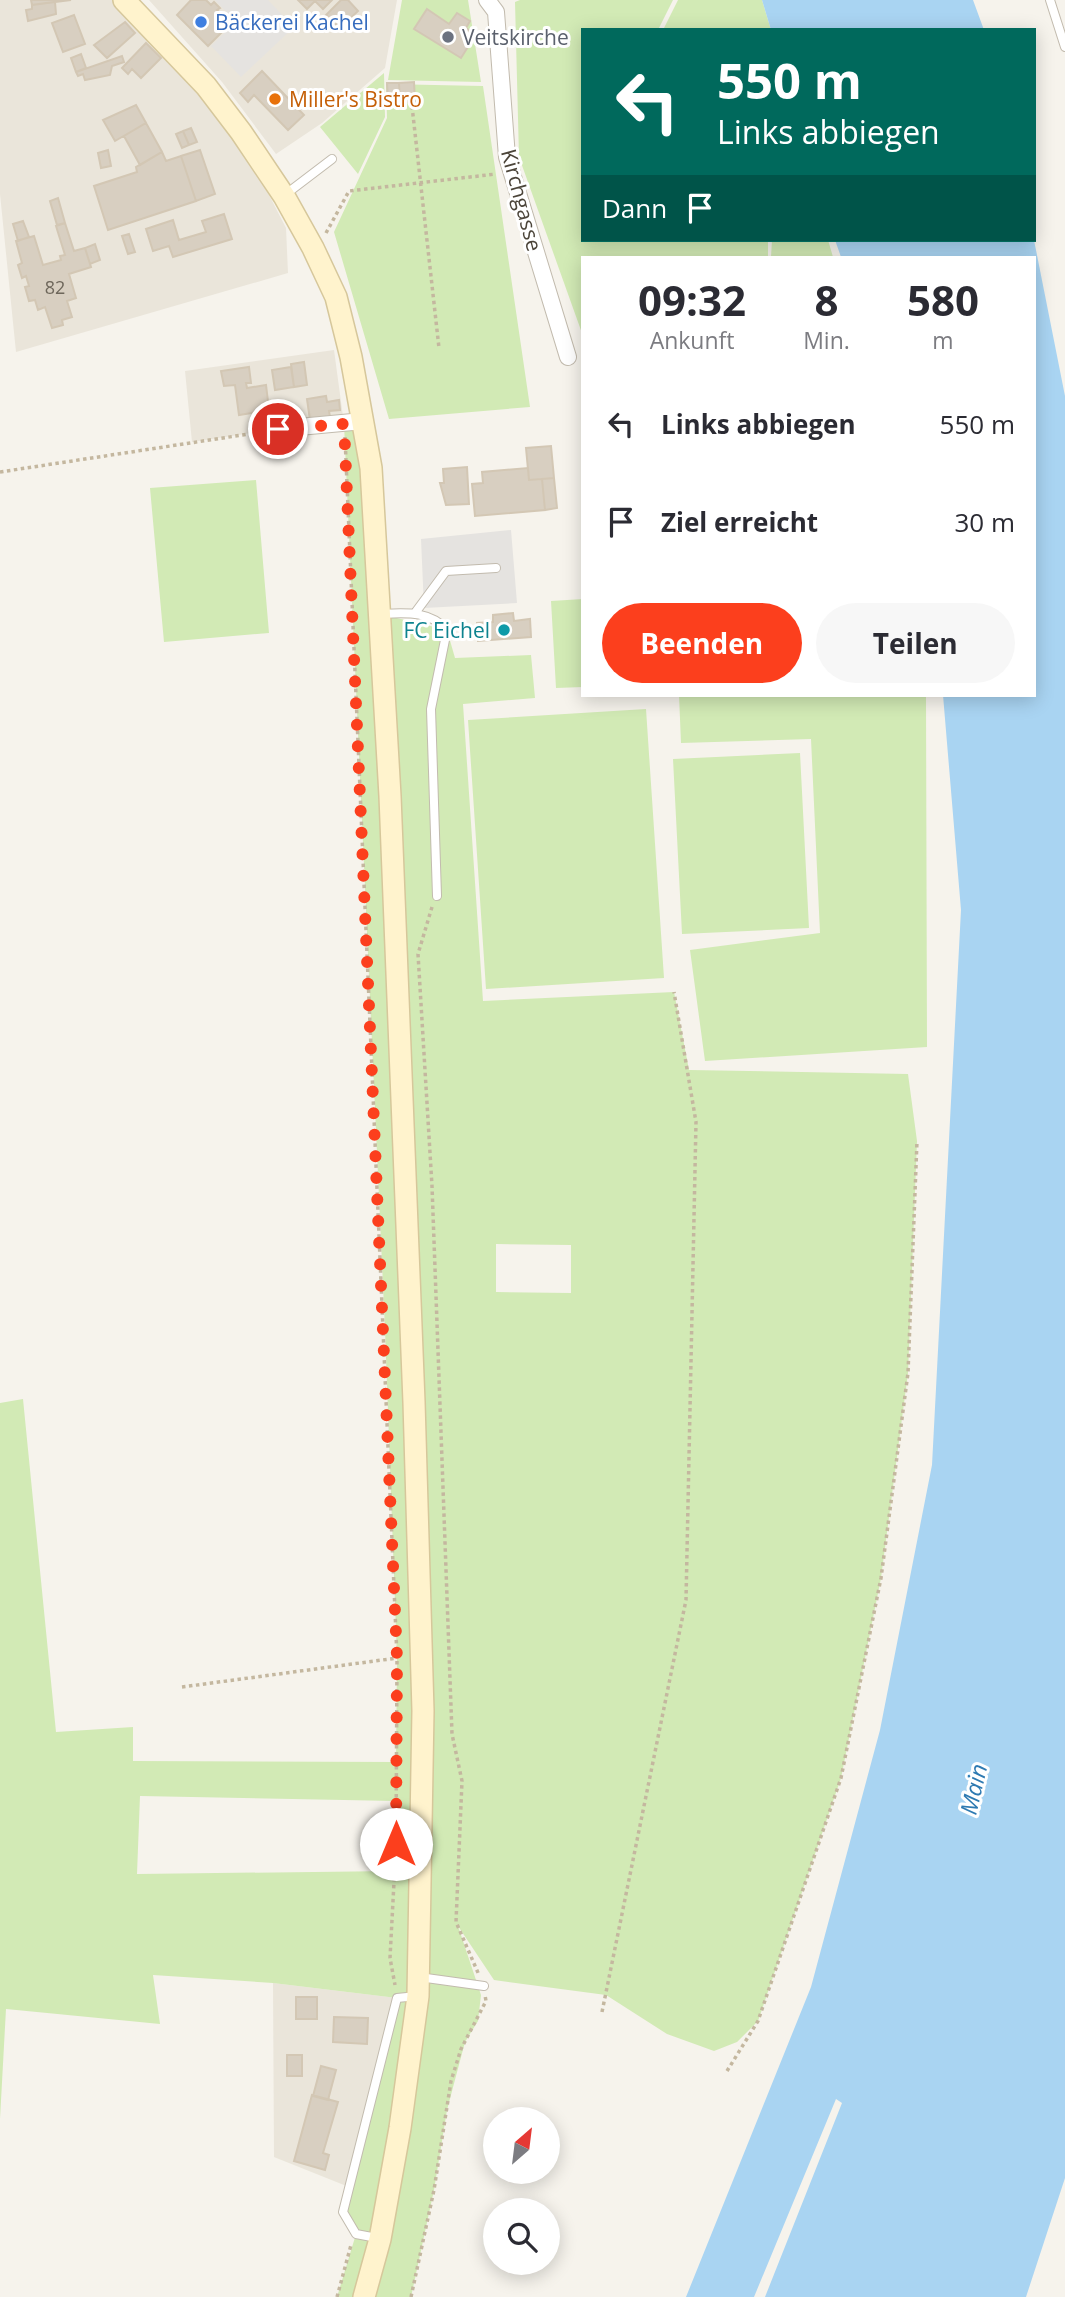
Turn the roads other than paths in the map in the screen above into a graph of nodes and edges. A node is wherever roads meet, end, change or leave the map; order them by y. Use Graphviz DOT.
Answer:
graph roads {
  1 [pos="124,0"];
  2 [pos="487,0"];
  3 [pos="1050,0"];
  4 [pos="1065,47"];
  5 [pos="332,159"];
  6 [pos="284,196"];
  7 [pos="568,357"];
  8 [pos="354,422"];
  9 [pos="278,429"];
  10 [pos="496,568"];
  11 [pos="415,613"];
  12 [pos="380,614"];
  13 [pos="437,896"];
  14 [pos="484,1986"];
  15 [pos="411,1990"];
  16 [pos="380,2239"];
  17 [pos="365,2297"];
  1 -- 6 [label="main road"];
  2 -- 7 [label="street, Kirchgasse"];
  3 -- 4 [label="lane"];
  5 -- 6 [label="lane"];
  6 -- 8 [label="main road"];
  8 -- 9 [label="street"];
  8 -- 12 [label="main road"];
  10 -- 11 [label="lane"];
  11 -- 12 [label="lane"];
  11 -- 13 [label="lane"];
  12 -- 15 [label="main road"];
  14 -- 15 [label="lane"];
  15 -- 16 [label="main road"];
  15 -- 16 [label="lane"];
  16 -- 17 [label="main road"];
}
